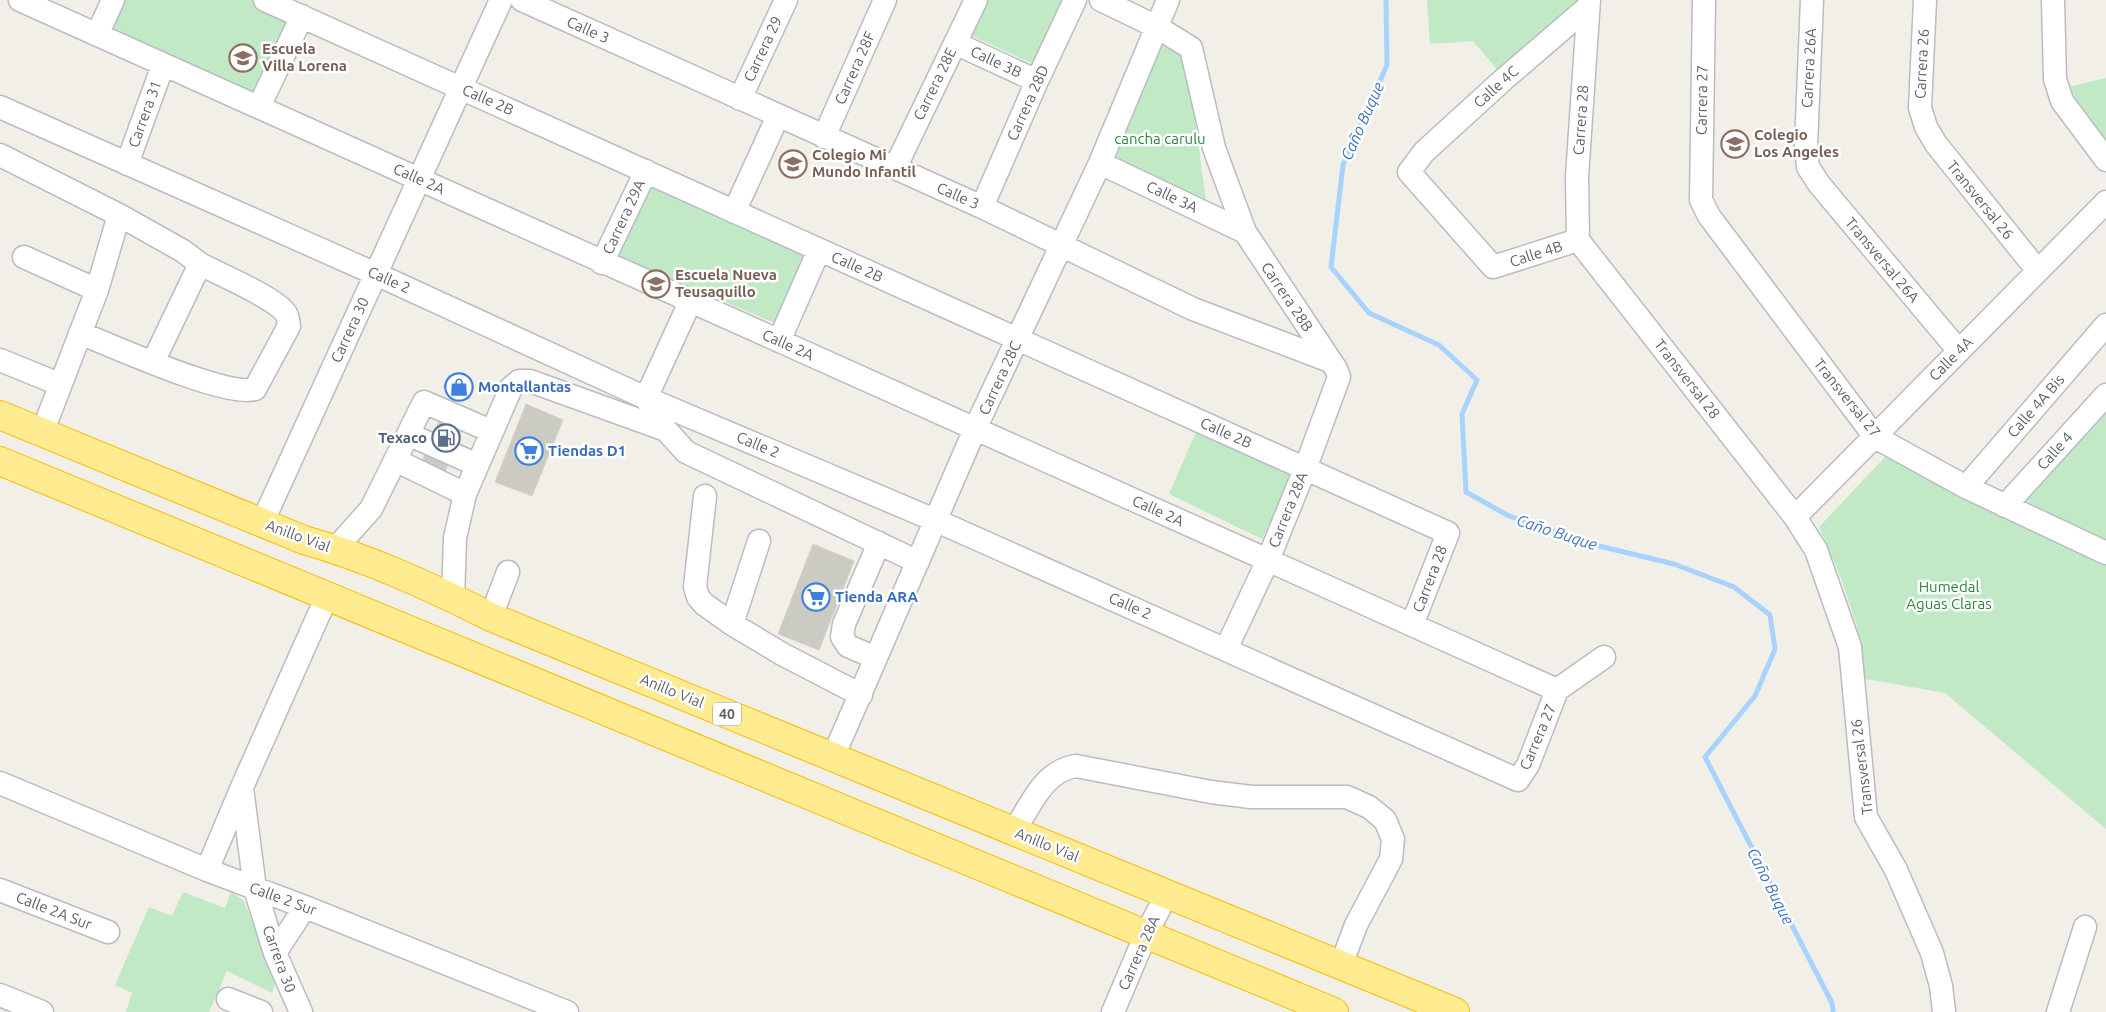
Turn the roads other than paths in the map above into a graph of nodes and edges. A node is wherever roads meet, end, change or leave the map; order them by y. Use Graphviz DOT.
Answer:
graph roads {
  1 [pos="20,0"];
  2 [pos="113,0"];
  3 [pos="265,0"];
  4 [pos="501,0"];
  5 [pos="522,0"];
  6 [pos="786,0"];
  7 [pos="885,0"];
  8 [pos="976,0"];
  9 [pos="1075,0"];
  10 [pos="1101,0"];
  11 [pos="1168,0"];
  12 [pos="1704,0"];
  13 [pos="1812,0"];
  14 [pos="1925,0"];
  15 [pos="2053,0"];
  16 [pos="1588,4"];
  17 [pos="302,16"];
  18 [pos="1157,27"];
  19 [pos="98,35"];
  20 [pos="955,43"];
  21 [pos="163,65"];
  22 [pos="1037,81"];
  23 [pos="461,88"];
  24 [pos="740,99"];
  25 [pos="0,107"];
  26 [pos="259,107"];
  27 [pos="778,116"];
  28 [pos="1926,127"];
  29 [pos="824,137"];
  30 [pos="0,155"];
  31 [pos="2106,160"];
  32 [pos="1100,163"];
  33 [pos="128,164"];
  34 [pos="1808,166"];
  35 [pos="895,168"];
  36 [pos="646,171"];
  37 [pos="418,179"];
  38 [pos="1701,200"];
  39 [pos="2106,202"];
  40 [pos="982,207"];
  41 [pos="734,212"];
  42 [pos="119,215"];
  43 [pos="1244,232"];
  44 [pos="1578,240"];
  45 [pos="1062,245"];
  46 [pos="819,250"];
  47 [pos="24,257"];
  48 [pos="602,263"];
  49 [pos="200,264"];
  50 [pos="1493,267"];
  51 [pos="2038,271"];
  52 [pos="376,274"];
  53 [pos="97,290"];
  54 [pos="690,302"];
  55 [pos="2106,325"];
  56 [pos="80,333"];
  57 [pos="1018,340"];
  58 [pos="779,341"];
  59 [pos="1959,351"];
  60 [pos="0,360"];
  61 [pos="153,362"];
  62 [pos="1333,365"];
  63 [pos="59,384"];
  64 [pos="2106,395"];
  65 [pos="646,398"];
  66 [pos="0,416"];
  67 [pos="976,429"];
  68 [pos="666,430"];
  69 [pos="491,431"];
  70 [pos="42,433"];
  71 [pos="408,434"];
  72 [pos="1874,437"];
  73 [pos="395,460"];
  74 [pos="0,461"];
  75 [pos="477,465"];
  76 [pos="1305,469"];
  77 [pos="1966,487"];
  78 [pos="465,494"];
  79 [pos="705,496"];
  80 [pos="2005,506"];
  81 [pos="1795,517"];
  82 [pos="937,521"];
  83 [pos="262,523"];
  84 [pos="1448,534"];
  85 [pos="759,541"];
  86 [pos="879,543"];
  87 [pos="335,549"];
  88 [pos="2106,553"];
  89 [pos="1268,560"];
  90 [pos="918,562"];
  91 [pos="508,572"];
  92 [pos="327,596"];
  93 [pos="453,598"];
  94 [pos="491,617"];
  95 [pos="732,624"];
  96 [pos="1412,625"];
  97 [pos="1226,649"];
  98 [pos="1604,657"];
  99 [pos="876,658"];
  100 [pos="1557,690"];
  101 [pos="861,695"];
  102 [pos="833,757"];
  103 [pos="1518,780"];
  104 [pos="0,783"];
  105 [pos="242,787"];
  106 [pos="1014,831"];
  107 [pos="208,870"];
  108 [pos="255,889"];
  109 [pos="0,890"];
  110 [pos="1167,894"];
  111 [pos="305,907"];
  112 [pos="2085,927"];
  113 [pos="108,932"];
  114 [pos="1146,934"];
  115 [pos="275,953"];
  116 [pos="1341,966"];
  117 [pos="0,995"];
  118 [pos="228,1000"];
  119 [pos="42,1012"];
  120 [pos="261,1012"];
  121 [pos="301,1012"];
  122 [pos="567,1012"];
  123 [pos="1113,1012"];
  124 [pos="1334,1012"];
  125 [pos="1455,1012"];
  126 [pos="1944,1012"];
  127 [pos="2058,1012"];
  1 -- 19 [label="street, Calle 2A"];
  2 -- 19 [label="street"];
  3 -- 17 [label="street, Calle 2B"];
  4 -- 23 [label="street, Carrera 30"];
  5 -- 24 [label="street, Calle 3"];
  6 -- 24 [label="street, Carrera 29"];
  7 -- 29 [label="street, Carrera 28F"];
  8 -- 20 [label="street, Carrera 28E"];
  9 -- 22 [label="street, Carrera 28D"];
  10 -- 18 [label="street, Carrera 28B"];
  11 -- 18 [label="street, Carrera 28C"];
  12 -- 38 [label="street, Carrera 27"];
  13 -- 34 [label="street, Carrera 26A"];
  14 -- 28 [label="street, Carrera 26"];
  15 -- 31 [label="street"];
  16 -- 44 [label="street, Carrera 28"];
  16 -- 50 [label="street, Calle 4C"];
  17 -- 23 [label="street, Calle 2B"];
  17 -- 26 [label="street"];
  18 -- 32 [label="street, Carrera 28C"];
  18 -- 43 [label="street, Carrera 28B"];
  19 -- 21 [label="street, Calle 2A"];
  20 -- 22 [label="street, Calle 3B"];
  20 -- 35 [label="street, Carrera 28E"];
  21 -- 26 [label="street, Calle 2A"];
  21 -- 33 [label="street, Carrera 31"];
  22 -- 40 [label="street, Carrera 28D"];
  23 -- 36 [label="street, Calle 2B"];
  23 -- 37 [label="street, Carrera 30"];
  24 -- 27 [label="street, Calle 3"];
  25 -- 33 [label="street, Calle 2"];
  26 -- 37 [label="street, Calle 2A"];
  27 -- 29 [label="street, Calle 3"];
  27 -- 41 [label="street"];
  28 -- 51 [label="street, Transversal 26"];
  29 -- 35 [label="street, Calle 3"];
  30 -- 42 [label="street"];
  32 -- 43 [label="street, Calle 3A"];
  32 -- 45 [label="street, Carrera 28C"];
  33 -- 52 [label="street, Calle 2"];
  34 -- 59 [label="street, Transversal 26A"];
  35 -- 40 [label="street, Calle 3"];
  36 -- 41 [label="street, Calle 2B"];
  36 -- 48 [label="street, Carrera 29A"];
  37 -- 48 [label="street, Calle 2A"];
  37 -- 52 [label="street, Carrera 30"];
  38 -- 72 [label="street, Transversal 27"];
  39 -- 51 [label="street, Calle 4A"];
  40 -- 45 [label="street, Calle 3"];
  41 -- 46 [label="street, Calle 2B"];
  42 -- 49 [label="street"];
  42 -- 53 [label="street"];
  43 -- 62 [label="street, Carrera 28B"];
  44 -- 50 [label="street, Calle 4B"];
  44 -- 81 [label="street, Transversal 28"];
  45 -- 57 [label="street, Carrera 28C"];
  45 -- 62 [label="street, Calle 3"];
  46 -- 57 [label="street, Calle 2B"];
  46 -- 58 [label="street"];
  47 -- 53 [label="street"];
  48 -- 54 [label="street, Calle 2A"];
  49 -- 61 [label="street"];
  49 -- 61 [label="street"];
  51 -- 59 [label="street, Calle 4A"];
  52 -- 65 [label="street, Calle 2"];
  52 -- 83 [label="street, Carrera 30"];
  53 -- 56 [label="street"];
  54 -- 58 [label="street, Calle 2A"];
  54 -- 65 [label="street"];
  55 -- 77 [label="street, Calle 4A Bis"];
  56 -- 61 [label="street"];
  56 -- 63 [label="street"];
  57 -- 67 [label="street, Carrera 28C"];
  57 -- 76 [label="street, Calle 2B"];
  58 -- 67 [label="street, Calle 2A"];
  59 -- 72 [label="street, Calle 4A"];
  60 -- 63 [label="street"];
  62 -- 76 [label="street, Carrera 28A"];
  63 -- 70 [label="street"];
  64 -- 80 [label="street, Calle 4"];
  65 -- 68 [label="street"];
  65 -- 82 [label="street, Calle 2"];
  66 -- 70 [label="highway, Anillo Vial / 40"];
  67 -- 82 [label="street, Carrera 28C"];
  67 -- 89 [label="street, Calle 2A"];
  68 -- 69 [label="street"];
  68 -- 86 [label="street"];
  69 -- 71 [label="street"];
  69 -- 75 [label="street"];
  70 -- 83 [label="highway, Anillo Vial / 40"];
  71 -- 73 [label="street"];
  71 -- 75 [label="street"];
  72 -- 77 [label="street, Transversal 27"];
  72 -- 81 [label="street, Calle 4A"];
  73 -- 78 [label="street"];
  73 -- 87 [label="street"];
  74 -- 92 [label="highway"];
  75 -- 78 [label="street"];
  76 -- 84 [label="street, Calle 2B"];
  76 -- 89 [label="street, Carrera 28A"];
  77 -- 80 [label="street, Transversal 27"];
  78 -- 93 [label="street"];
  79 -- 95 [label="street"];
  80 -- 88 [label="street, Transversal 27"];
  81 -- 126 [label="street, Transversal 26"];
  82 -- 90 [label="street, Carrera 28C"];
  82 -- 97 [label="street, Calle 2"];
  83 -- 87 [label="highway, Anillo Vial / 40"];
  84 -- 96 [label="street, Carrera 28"];
  85 -- 95 [label="street"];
  86 -- 90 [label="street"];
  86 -- 99 [label="street"];
  87 -- 93 [label="highway, Anillo Vial / 40"];
  89 -- 96 [label="street, Calle 2A"];
  89 -- 97 [label="street, Carrera 28A"];
  90 -- 99 [label="street, Carrera 28C"];
  91 -- 94 [label="street"];
  92 -- 105 [label="street"];
  92 -- 114 [label="highway"];
  93 -- 94 [label="highway, Anillo Vial / 40"];
  94 -- 102 [label="highway, Anillo Vial / 40"];
  95 -- 101 [label="street"];
  96 -- 100 [label="street, Calle 2A"];
  97 -- 103 [label="street, Calle 2"];
  98 -- 100 [label="street, Carrera 27"];
  99 -- 101 [label="street, Carrera 28C"];
  100 -- 103 [label="street, Carrera 27"];
  101 -- 102 [label="street, Carrera 28C"];
  102 -- 106 [label="highway, Anillo Vial / 40"];
  104 -- 107 [label="street, Calle 2 Sur"];
  105 -- 107 [label="street"];
  105 -- 108 [label="street, Carrera 30"];
  106 -- 110 [label="highway, Anillo Vial / 40"];
  106 -- 116 [label="street"];
  107 -- 108 [label="street, Calle 2 Sur"];
  108 -- 111 [label="street, Calle 2 Sur"];
  108 -- 115 [label="street, Carrera 30"];
  109 -- 113 [label="street, Calle 2A Sur"];
  110 -- 114 [label="street, Carrera 28A"];
  110 -- 116 [label="highway, Anillo Vial / 40"];
  111 -- 115 [label="street"];
  111 -- 122 [label="street, Calle 2 Sur"];
  112 -- 127 [label="street"];
  114 -- 123 [label="street, Carrera 28A"];
  114 -- 124 [label="highway"];
  115 -- 121 [label="street, Carrera 30"];
  116 -- 125 [label="highway, Anillo Vial / 40"];
  117 -- 119 [label="street"];
  118 -- 120 [label="street"];
}
